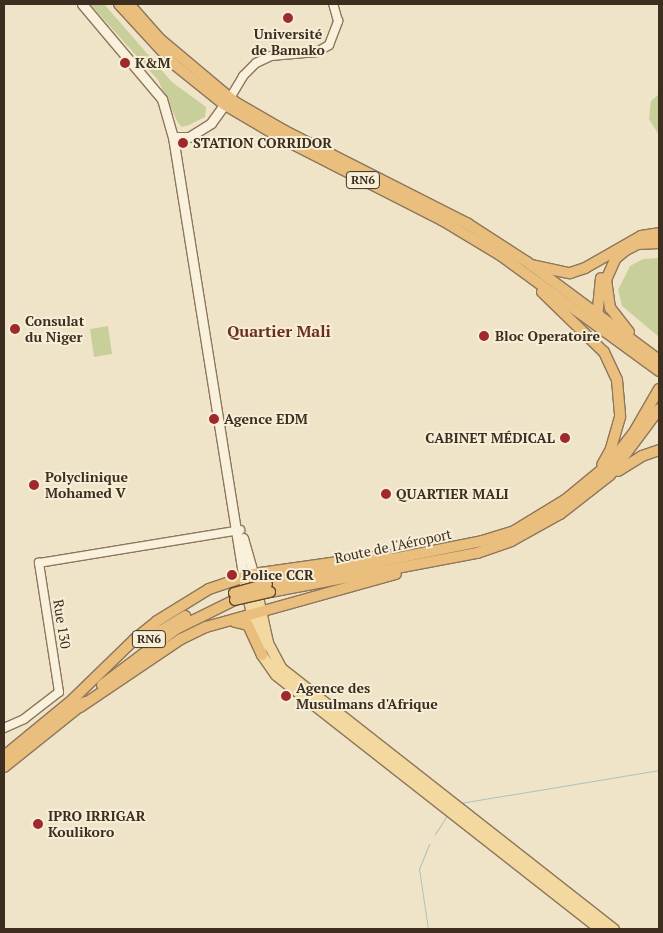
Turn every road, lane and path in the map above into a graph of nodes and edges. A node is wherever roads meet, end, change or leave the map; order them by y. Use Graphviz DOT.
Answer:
graph roads {
  1 [pos="82,4"];
  2 [pos="119,4"];
  3 [pos="129,4"];
  4 [pos="333,4"];
  5 [pos="227,101"];
  6 [pos="173,137"];
  7 [pos="659,233"];
  8 [pos="659,243"];
  9 [pos="612,252"];
  10 [pos="511,263"];
  11 [pos="530,264"];
  12 [pos="596,314"];
  13 [pos="599,326"];
  14 [pos="647,351"];
  15 [pos="657,364"];
  16 [pos="659,389"];
  17 [pos="659,409"];
  18 [pos="659,450"];
  19 [pos="596,474"];
  20 [pos="610,475"];
  21 [pos="238,531"];
  22 [pos="419,554"];
  23 [pos="423,564"];
  24 [pos="248,575"];
  25 [pos="268,588"];
  26 [pos="256,614"];
  27 [pos="226,622"];
  28 [pos="262,655"];
  29 [pos="77,703"];
  30 [pos="4,728"];
  31 [pos="4,756"];
  32 [pos="4,767"];
  33 [pos="600,929"];
  34 [pos="614,929"];
  1 -- 6 [label="main road"];
  2 -- 5 [label="highway, RN6"];
  3 -- 5 [label="highway, RN6"];
  4 -- 5 [label="street"];
  5 -- 6 [label="main road"];
  5 -- 10 [label="highway, RN6"];
  5 -- 11 [label="highway, RN6"];
  6 -- 21 [label="main road"];
  7 -- 9 [label="highway"];
  8 -- 14 [label="highway"];
  9 -- 11 [label="highway"];
  9 -- 12 [label="highway"];
  10 -- 13 [label="highway"];
  10 -- 19 [label="highway, RN6"];
  11 -- 12 [label="highway, RN6"];
  12 -- 13 [label="highway"];
  12 -- 14 [label="highway, RN6"];
  13 -- 15 [label="highway"];
  14 -- 15 [label="highway"];
  16 -- 19 [label="highway, Route de l'Aéroport"];
  17 -- 20 [label="highway, Route de l'Aéroport / RN6"];
  18 -- 20 [label="highway"];
  19 -- 22 [label="highway, Route de l'Aéroport / RN6"];
  20 -- 23 [label="highway, Route de l'Aéroport / RN6"];
  21 -- 24 [label="main road"];
  21 -- 30 [label="street, Rue 130"];
  22 -- 24 [label="highway"];
  22 -- 25 [label="highway, Route de l'Aéroport / RN6"];
  23 -- 25 [label="highway, Route de l'Aéroport / RN6"];
  23 -- 26 [label="highway"];
  24 -- 26 [label="main road"];
  24 -- 29 [label="highway"];
  25 -- 29 [label="highway, Route de l'Aéroport / RN6, bridge"];
  26 -- 27 [label="highway"];
  26 -- 28 [label="main road"];
  26 -- 34 [label="main road"];
  27 -- 28 [label="highway"];
  27 -- 29 [label="highway"];
  28 -- 33 [label="main road"];
  29 -- 31 [label="highway, Route de l'Aéroport / RN6"];
  29 -- 32 [label="highway, Route de l'Aéroport / RN6"];
}
